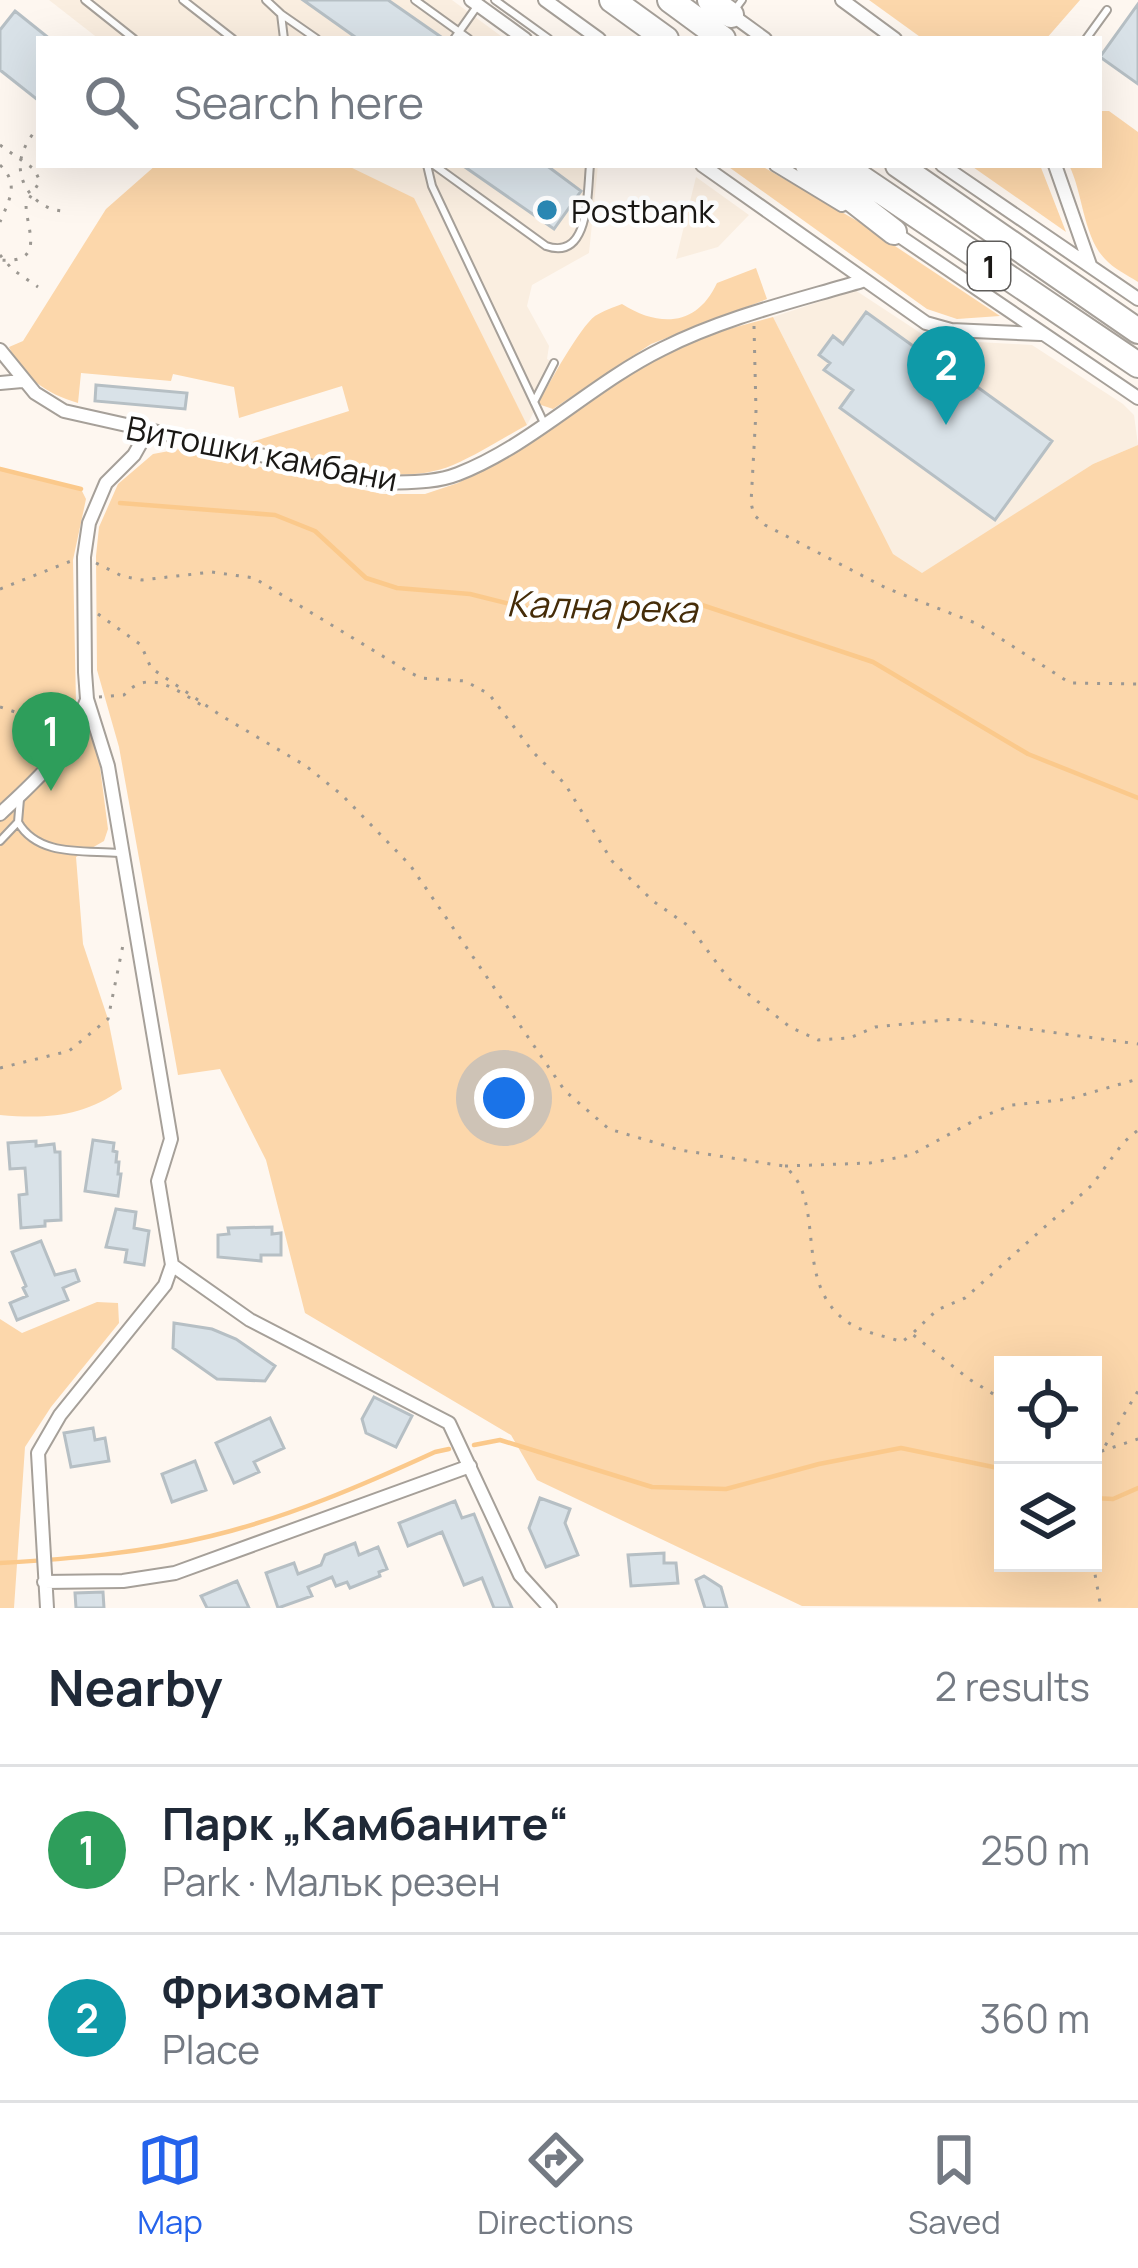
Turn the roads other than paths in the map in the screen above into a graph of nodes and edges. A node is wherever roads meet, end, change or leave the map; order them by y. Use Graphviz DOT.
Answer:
graph roads {
  1 [pos="85,0"];
  2 [pos="183,0"];
  3 [pos="266,0"];
  4 [pos="415,0"];
  5 [pos="495,0"];
  6 [pos="545,0"];
  7 [pos="670,0"];
  8 [pos="842,0"];
  9 [pos="474,3"];
  10 [pos="619,5"];
  11 [pos="1107,10"];
  12 [pos="727,13"];
  13 [pos="281,14"];
  14 [pos="130,36"];
  15 [pos="229,36"];
  16 [pos="284,36"];
  17 [pos="313,36"];
  18 [pos="457,36"];
  19 [pos="522,36"];
  20 [pos="545,36"];
  21 [pos="595,36"];
  22 [pos="658,36"];
  23 [pos="761,36"];
  24 [pos="891,36"];
  25 [pos="1088,36"];
  26 [pos="430,168"];
  27 [pos="434,168"];
  28 [pos="590,168"];
  29 [pos="706,168"];
  30 [pos="781,168"];
  31 [pos="812,168"];
  32 [pos="846,168"];
  33 [pos="902,168"];
  34 [pos="946,168"];
  35 [pos="1056,168"];
  36 [pos="894,232"];
  37 [pos="1091,266"];
  38 [pos="862,280"];
  39 [pos="1138,299"];
  40 [pos="1138,331"];
  41 [pos="1048,336"];
  42 [pos="0,350"];
  43 [pos="554,363"];
  44 [pos="1138,365"];
  45 [pos="22,380"];
  46 [pos="0,383"];
  47 [pos="1138,398"];
  48 [pos="534,403"];
  49 [pos="544,423"];
  50 [pos="147,432"];
  51 [pos="88,699"];
  52 [pos="20,796"];
  53 [pos="0,814"];
  54 [pos="18,821"];
  55 [pos="0,841"];
  56 [pos="123,853"];
  57 [pos="172,1265"];
  58 [pos="470,1466"];
  59 [pos="44,1582"];
  60 [pos="47,1608"];
  61 [pos="550,1608"];
  1 -- 14 [label="lane"];
  2 -- 15 [label="lane"];
  3 -- 13 [label="lane"];
  4 -- 18 [label="lane"];
  5 -- 20 [label="lane"];
  6 -- 21 [label="street"];
  7 -- 12 [label="highway"];
  8 -- 24 [label="street"];
  9 -- 18 [label="lane"];
  9 -- 19 [label="street"];
  10 -- 22 [label="highway"];
  11 -- 25 [label="lane"];
  12 -- 23 [label="street"];
  13 -- 16 [label="lane"];
  13 -- 17 [label="lane"];
  26 -- 48 [label="lane"];
  27 -- 28 [label="lane"];
  29 -- 38 [label="street"];
  30 -- 36 [label="street"];
  31 -- 36 [label="highway"];
  32 -- 44 [label="highway, 1"];
  33 -- 40 [label="highway, 1"];
  34 -- 37 [label="street"];
  35 -- 37 [label="street"];
  36 -- 41 [label="street"];
  37 -- 39 [label="street"];
  38 -- 41 [label="street"];
  38 -- 49 [label="street, Витошки камбани"];
  41 -- 47 [label="street"];
  42 -- 45 [label="street, Витошки камбани"];
  43 -- 48 [label="lane"];
  45 -- 46 [label="street"];
  45 -- 50 [label="street, Витошки камбани"];
  48 -- 49 [label="lane"];
  49 -- 50 [label="street, Витошки камбани"];
  50 -- 51 [label="street"];
  51 -- 52 [label="street"];
  51 -- 56 [label="street"];
  52 -- 53 [label="street"];
  52 -- 54 [label="lane"];
  54 -- 55 [label="lane"];
  54 -- 56 [label="lane"];
  56 -- 57 [label="street"];
  57 -- 58 [label="street"];
  57 -- 59 [label="street"];
  58 -- 59 [label="street"];
  58 -- 61 [label="street"];
  59 -- 60 [label="street"];
}
